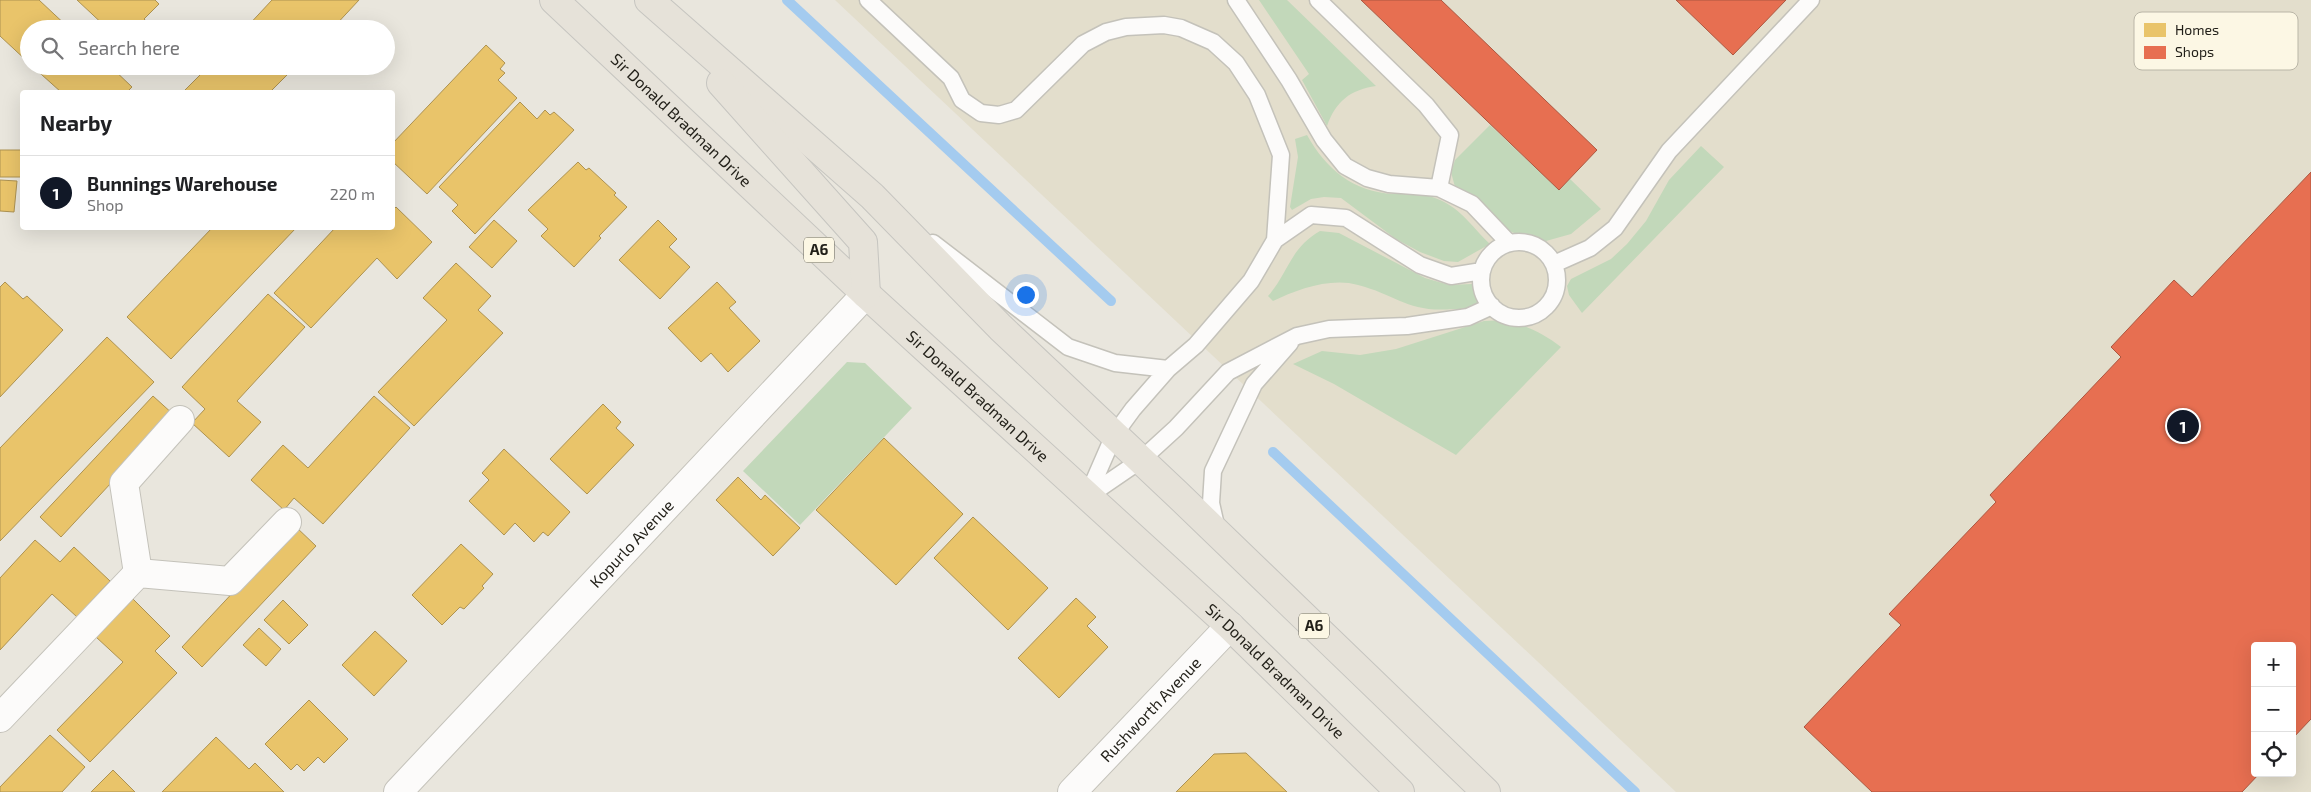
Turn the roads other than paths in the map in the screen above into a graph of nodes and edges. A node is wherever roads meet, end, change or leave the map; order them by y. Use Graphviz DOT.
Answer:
graph roads {
  1 [pos="554,0"];
  2 [pos="648,0"];
  3 [pos="868,0"];
  4 [pos="1236,0"];
  5 [pos="1318,0"];
  6 [pos="1811,0"];
  7 [pos="1438,188"];
  8 [pos="872,196"];
  9 [pos="1275,240"];
  10 [pos="1508,243"];
  11 [pos="1554,264"];
  12 [pos="1482,271"];
  13 [pos="866,294"];
  14 [pos="1492,306"];
  15 [pos="1297,336"];
  16 [pos="1168,370"];
  17 [pos="180,420"];
  18 [pos="1114,435"];
  19 [pos="1141,460"];
  20 [pos="1087,497"];
  21 [pos="287,522"];
  22 [pos="1218,533"];
  23 [pos="138,573"];
  24 [pos="1230,626"];
  25 [pos="0,718"];
  26 [pos="398,792"];
  27 [pos="1072,792"];
  28 [pos="1400,792"];
  29 [pos="1486,792"];
  1 -- 13 [label="main road, Sir Donald Bradman Drive / A6"];
  2 -- 8 [label="main road, A6"];
  2 -- 13 [label="main road"];
  3 -- 9 [label="lane"];
  4 -- 7 [label="lane"];
  5 -- 7 [label="lane"];
  6 -- 11 [label="lane"];
  7 -- 10 [label="lane"];
  8 -- 16 [label="lane"];
  8 -- 18 [label="main road, A6"];
  9 -- 12 [label="lane"];
  9 -- 16 [label="lane"];
  10 -- 11 [label="lane"];
  10 -- 12 [label="lane"];
  11 -- 14 [label="lane"];
  12 -- 14 [label="lane"];
  13 -- 20 [label="main road, Sir Donald Bradman Drive / A6"];
  13 -- 26 [label="street, Kopurlo Avenue"];
  14 -- 15 [label="lane"];
  15 -- 19 [label="lane"];
  15 -- 22 [label="lane"];
  16 -- 18 [label="lane"];
  17 -- 23 [label="street"];
  18 -- 19 [label="main road, A6"];
  18 -- 20 [label="lane"];
  19 -- 20 [label="lane"];
  19 -- 22 [label="main road, A6"];
  20 -- 24 [label="main road, Sir Donald Bradman Drive / A6"];
  21 -- 23 [label="street"];
  22 -- 29 [label="main road, A6"];
  23 -- 25 [label="street"];
  24 -- 27 [label="street, Rushworth Avenue"];
  24 -- 28 [label="main road, Sir Donald Bradman Drive / A6"];
}
